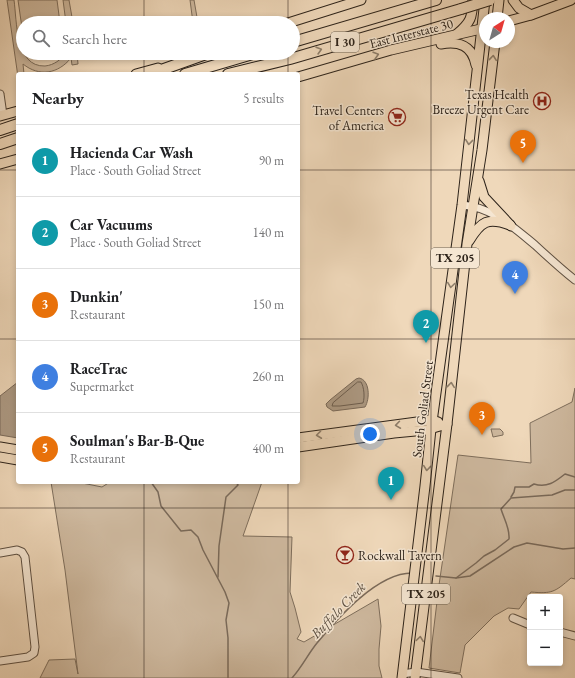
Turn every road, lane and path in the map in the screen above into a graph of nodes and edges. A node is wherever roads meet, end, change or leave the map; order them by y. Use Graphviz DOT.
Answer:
graph roads {
  1 [pos="361,0"];
  2 [pos="436,0"];
  3 [pos="472,0"];
  4 [pos="485,0"];
  5 [pos="490,0"];
  6 [pos="500,0"];
  7 [pos="513,0"];
  8 [pos="571,0"];
  9 [pos="484,12"];
  10 [pos="498,12"];
  11 [pos="531,15"];
  12 [pos="300,19"];
  13 [pos="515,19"];
  14 [pos="479,29"];
  15 [pos="454,36"];
  16 [pos="300,40"];
  17 [pos="418,44"];
  18 [pos="480,48"];
  19 [pos="494,48"];
  20 [pos="300,56"];
  21 [pos="186,60"];
  22 [pos="190,60"];
  23 [pos="232,60"];
  24 [pos="286,60"];
  25 [pos="477,67"];
  26 [pos="143,72"];
  27 [pos="156,72"];
  28 [pos="192,72"];
  29 [pos="236,72"];
  30 [pos="300,76"];
  31 [pos="0,94"];
  32 [pos="16,112"];
  33 [pos="1,116"];
  34 [pos="16,125"];
  35 [pos="0,130"];
  36 [pos="16,139"];
  37 [pos="0,144"];
  38 [pos="16,144"];
  39 [pos="0,148"];
  40 [pos="16,160"];
  41 [pos="0,164"];
  42 [pos="478,176"];
  43 [pos="462,205"];
  44 [pos="473,206"];
  45 [pos="511,226"];
  46 [pos="467,244"];
  47 [pos="575,280"];
  48 [pos="447,310"];
  49 [pos="453,367"];
  50 [pos="432,424"];
  51 [pos="447,424"];
  52 [pos="301,442"];
  53 [pos="0,447"];
  54 [pos="16,450"];
  55 [pos="0,457"];
  56 [pos="16,460"];
  57 [pos="0,552"];
  58 [pos="513,618"];
  59 [pos="527,624"];
  60 [pos="563,633"];
  61 [pos="575,636"];
  62 [pos="0,661"];
  63 [pos="402,676"];
  64 [pos="414,676"];
  65 [pos="458,678"];
  1 -- 12 [label="main road"];
  2 -- 16 [label="highway, I 30"];
  3 -- 15 [label="main road"];
  4 -- 9 [label="main road, South Goliad Street / TX 205"];
  20 -- 5 [label="highway, I 30, one-way, bridge"];
  6 -- 10 [label="main road"];
  7 -- 11 [label="main road"];
  8 -- 11 [label="main road"];
  11 -- 13 [label="main road"];
  14 -- 15 [label="main road, East Interstate 30"];
  15 -- 17 [label="main road, East Interstate 30"];
  17 -- 25 [label="main road"];
  30 -- 17 [label="main road, East Interstate 30, one-way"];
  18 -- 25 [label="main road, South Goliad Street / TX 205"];
  42 -- 19 [label="main road, South Goliad Street / TX 205, one-way"];
  21 -- 26 [label="main road"];
  22 -- 27 [label="highway"];
  23 -- 28 [label="highway"];
  29 -- 24 [label="highway, I 30, one-way, bridge"];
  25 -- 43 [label="main road, South Goliad Street / TX 205, one-way"];
  31 -- 33 [label="street"];
  32 -- 33 [label="main road"];
  34 -- 35 [label="highway"];
  36 -- 37 [label="highway"];
  38 -- 39 [label="highway"];
  40 -- 41 [label="main road"];
  42 -- 44 [label="main road, South Goliad Street / TX 205"];
  42 -- 45 [label="main road"];
  43 -- 44 [label="street"];
  43 -- 48 [label="main road, South Goliad Street / TX 205, one-way"];
  44 -- 45 [label="street"];
  44 -- 46 [label="main road, South Goliad Street / TX 205"];
  45 -- 46 [label="main road"];
  45 -- 47 [label="street"];
  46 -- 49 [label="main road, South Goliad Street / TX 205"];
  48 -- 49 [label="main road"];
  48 -- 50 [label="main road, South Goliad Street / TX 205"];
  51 -- 49 [label="main road, South Goliad Street / TX 205, one-way"];
  50 -- 51 [label="main road"];
  50 -- 52 [label="main road"];
  50 -- 63 [label="main road, South Goliad Street / TX 205, one-way"];
  64 -- 51 [label="main road, South Goliad Street / TX 205, one-way"];
  53 -- 54 [label="main road"];
  55 -- 56 [label="main road"];
  57 -- 62 [label="street"];
  58 -- 59 [label="street"];
  60 -- 61 [label="street"];
  63 -- 64 [label="street"];
  64 -- 65 [label="street"];
}
